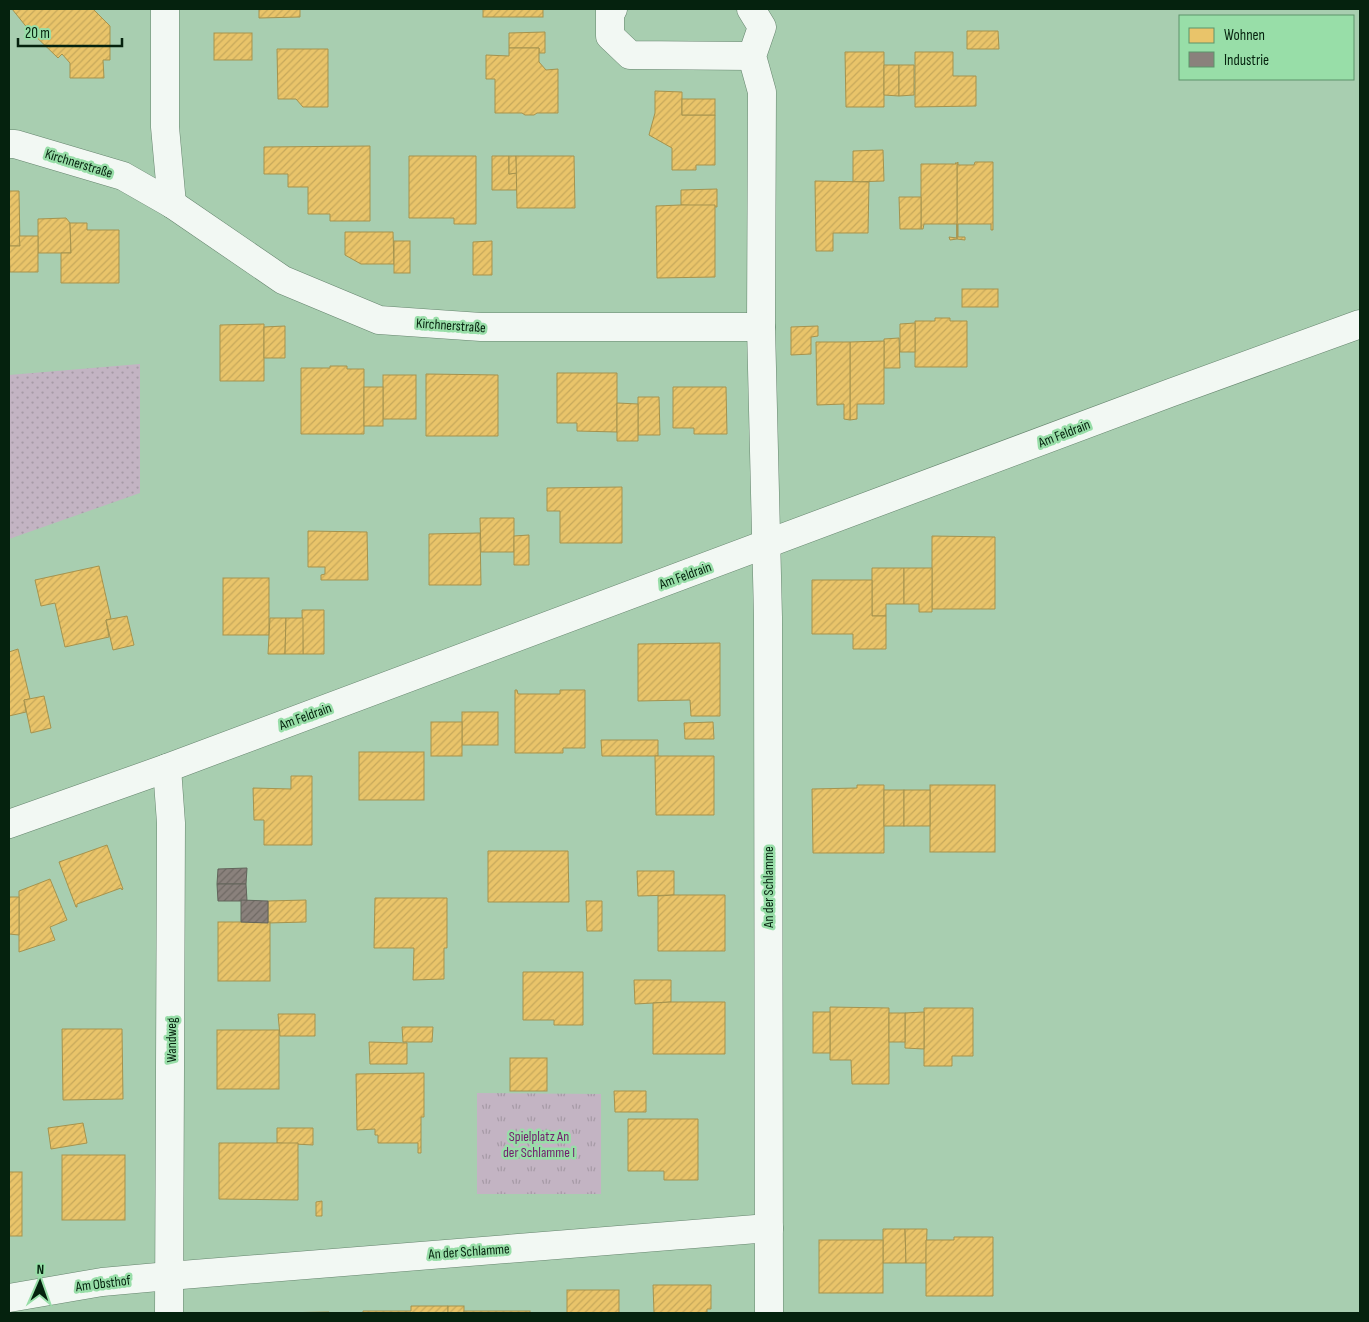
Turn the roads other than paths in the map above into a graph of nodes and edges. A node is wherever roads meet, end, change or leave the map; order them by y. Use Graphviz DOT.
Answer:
graph roads {
  1 [pos="165,9"];
  2 [pos="613,9"];
  3 [pos="752,9"];
  4 [pos="752,56"];
  5 [pos="9,144"];
  6 [pos="172,204"];
  7 [pos="1360,324"];
  8 [pos="761,327"];
  9 [pos="765,546"];
  10 [pos="167,768"];
  11 [pos="9,824"];
  12 [pos="769,1228"];
  13 [pos="169,1276"];
  14 [pos="9,1298"];
  15 [pos="169,1313"];
  16 [pos="768,1313"];
  1 -- 6 [label="street"];
  2 -- 4 [label="street"];
  3 -- 4 [label="street"];
  4 -- 8 [label="street"];
  5 -- 6 [label="street, Kirchnerstraße"];
  6 -- 8 [label="street, Kirchnerstraße"];
  7 -- 9 [label="street, Am Feldrain"];
  8 -- 9 [label="street"];
  9 -- 10 [label="street, Am Feldrain"];
  9 -- 12 [label="street, An der Schlamme"];
  10 -- 11 [label="street, Am Feldrain"];
  10 -- 13 [label="street, Wandweg"];
  12 -- 13 [label="street, An der Schlamme"];
  12 -- 16 [label="street, An der Schlamme"];
  13 -- 14 [label="street, Am Obsthof"];
  13 -- 15 [label="street, Wandweg"];
}
